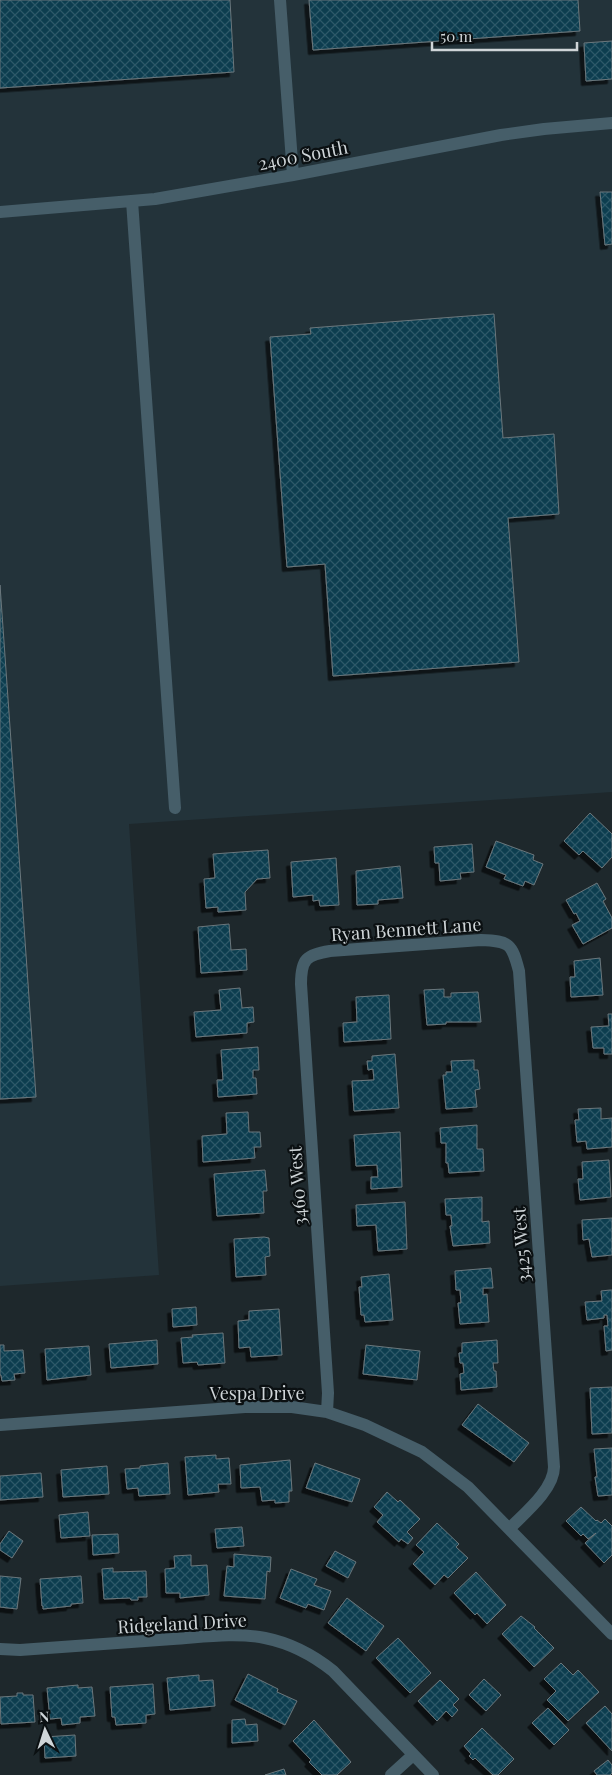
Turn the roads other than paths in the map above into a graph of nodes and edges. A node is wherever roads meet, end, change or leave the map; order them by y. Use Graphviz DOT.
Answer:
graph roads {
  1 [pos="280,0"];
  2 [pos="612,123"];
  3 [pos="293,175"];
  4 [pos="132,201"];
  5 [pos="0,212"];
  6 [pos="175,808"];
  7 [pos="509,945"];
  8 [pos="306,959"];
  9 [pos="327,1412"];
  10 [pos="0,1426"];
  11 [pos="510,1528"];
  12 [pos="612,1634"];
  13 [pos="0,1650"];
  14 [pos="413,1755"];
  15 [pos="392,1775"];
  16 [pos="433,1775"];
  1 -- 3 [label="street"];
  2 -- 3 [label="street, 2400 South"];
  3 -- 4 [label="street, 2400 South"];
  4 -- 5 [label="street, 2400 South"];
  4 -- 6 [label="street"];
  7 -- 8 [label="street, Ryan Bennett Lane"];
  7 -- 11 [label="street, 3425 West"];
  8 -- 9 [label="street, 3460 West"];
  9 -- 10 [label="street, Vespa Drive"];
  9 -- 11 [label="street, Vespa Drive"];
  11 -- 12 [label="street, Vespa Drive"];
  13 -- 14 [label="street, Ridgeland Drive"];
  14 -- 15 [label="street"];
  14 -- 16 [label="street, Ridgeland Drive"];
}
